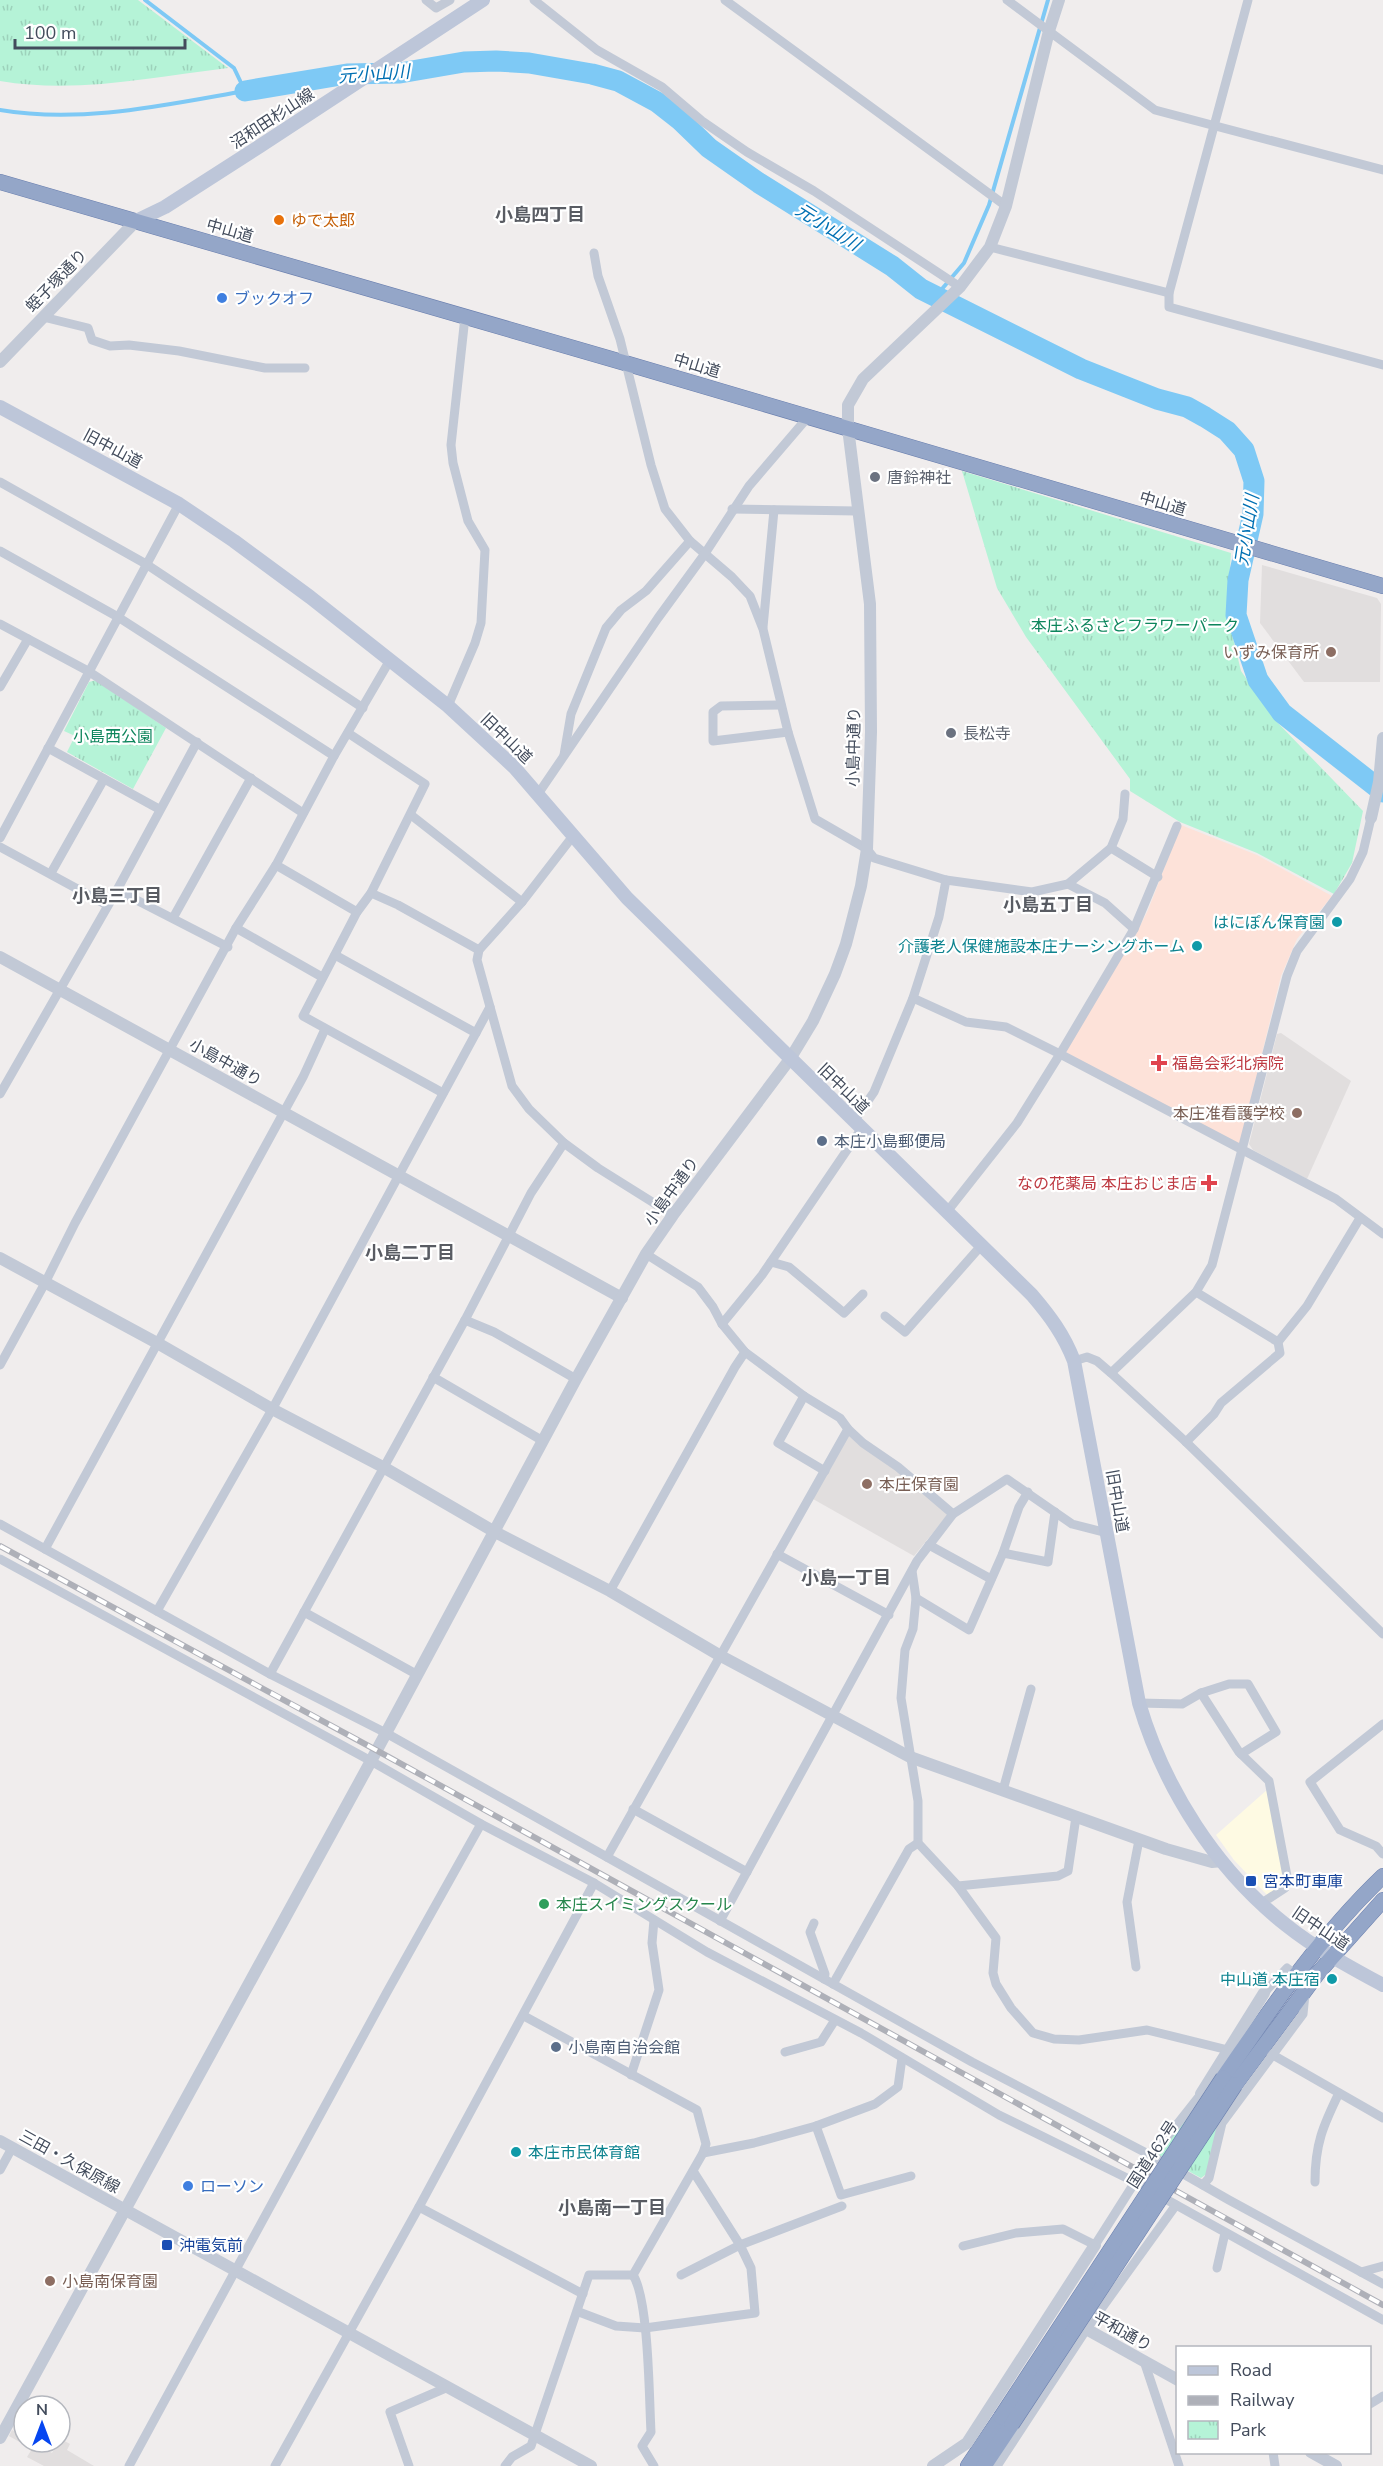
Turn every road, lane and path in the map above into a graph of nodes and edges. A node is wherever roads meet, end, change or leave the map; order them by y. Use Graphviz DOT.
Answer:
graph roads {
  1 [pos="426,0"];
  2 [pos="450,0"];
  3 [pos="483,0"];
  4 [pos="534,0"];
  5 [pos="725,0"];
  6 [pos="1007,0"];
  7 [pos="1059,0"];
  8 [pos="1248,0"];
  9 [pos="1049,32"];
  10 [pos="1215,127"];
  11 [pos="1383,170"];
  12 [pos="0,182"];
  13 [pos="1006,206"];
  14 [pos="136,221"];
  15 [pos="990,247"];
  16 [pos="594,253"];
  17 [pos="956,291"];
  18 [pos="1169,293"];
  19 [pos="44,317"];
  20 [pos="465,317"];
  21 [pos="0,362"];
  22 [pos="625,363"];
  23 [pos="1383,365"];
  24 [pos="305,368"];
  25 [pos="0,406"];
  26 [pos="808,417"];
  27 [pos="848,428"];
  28 [pos="0,482"];
  29 [pos="179,504"];
  30 [pos="732,510"];
  31 [pos="774,510"];
  32 [pos="857,511"];
  33 [pos="690,541"];
  34 [pos="0,551"];
  35 [pos="704,555"];
  36 [pos="146,564"];
  37 [pos="1383,586"];
  38 [pos="118,617"];
  39 [pos="0,624"];
  40 [pos="763,629"];
  41 [pos="28,639"];
  42 [pos="390,660"];
  43 [pos="88,671"];
  44 [pos="0,687"];
  45 [pos="781,705"];
  46 [pos="448,706"];
  47 [pos="363,708"];
  48 [pos="788,732"];
  49 [pos="348,733"];
  50 [pos="1383,738"];
  51 [pos="197,742"];
  52 [pos="48,748"];
  53 [pos="334,756"];
  54 [pos="563,759"];
  55 [pos="251,778"];
  56 [pos="104,779"];
  57 [pos="538,794"];
  58 [pos="1125,794"];
  59 [pos="159,809"];
  60 [pos="303,813"];
  61 [pos="411,815"];
  62 [pos="1371,818"];
  63 [pos="1177,826"];
  64 [pos="573,836"];
  65 [pos="0,837"];
  66 [pos="0,847"];
  67 [pos="1111,848"];
  68 [pos="867,849"];
  69 [pos="276,865"];
  70 [pos="51,873"];
  71 [pos="1158,877"];
  72 [pos="946,880"];
  73 [pos="1068,884"];
  74 [pos="117,890"];
  75 [pos="371,892"];
  76 [pos="522,902"];
  77 [pos="107,905"];
  78 [pos="357,912"];
  79 [pos="173,918"];
  80 [pos="236,928"];
  81 [pos="1134,929"];
  82 [pos="228,947"];
  83 [pos="478,950"];
  84 [pos="335,955"];
  85 [pos="0,957"];
  86 [pos="322,977"];
  87 [pos="59,990"];
  88 [pos="913,998"];
  89 [pos="490,1007"];
  90 [pos="325,1029"];
  91 [pos="476,1033"];
  92 [pos="170,1051"];
  93 [pos="1060,1054"];
  94 [pos="790,1059"];
  95 [pos="0,1071"];
  96 [pos="10,1077"];
  97 [pos="443,1093"];
  98 [pos="0,1094"];
  99 [pos="284,1113"];
  100 [pos="858,1125"];
  101 [pos="564,1143"];
  102 [pos="1243,1152"];
  103 [pos="398,1176"];
  104 [pos="946,1213"];
  105 [pos="673,1215"];
  106 [pos="1360,1218"];
  107 [pos="1383,1234"];
  108 [pos="508,1235"];
  109 [pos="980,1247"];
  110 [pos="646,1254"];
  111 [pos="0,1258"];
  112 [pos="771,1262"];
  113 [pos="45,1282"];
  114 [pos="1196,1292"];
  115 [pos="862,1294"];
  116 [pos="622,1298"];
  117 [pos="885,1316"];
  118 [pos="465,1320"];
  119 [pos="722,1324"];
  120 [pos="1278,1342"];
  121 [pos="159,1344"];
  122 [pos="745,1352"];
  123 [pos="1074,1361"];
  124 [pos="0,1365"];
  125 [pos="1111,1372"];
  126 [pos="433,1377"];
  127 [pos="576,1379"];
  128 [pos="804,1396"];
  129 [pos="272,1409"];
  130 [pos="848,1429"];
  131 [pos="543,1441"];
  132 [pos="1186,1442"];
  133 [pos="383,1467"];
  134 [pos="825,1471"];
  135 [pos="1028,1492"];
  136 [pos="1055,1512"];
  137 [pos="953,1514"];
  138 [pos="0,1524"];
  139 [pos="495,1532"];
  140 [pos="1107,1533"];
  141 [pos="929,1545"];
  142 [pos="45,1549"];
  143 [pos="1003,1553"];
  144 [pos="777,1554"];
  145 [pos="0,1559"];
  146 [pos="912,1571"];
  147 [pos="991,1579"];
  148 [pos="610,1591"];
  149 [pos="916,1598"];
  150 [pos="157,1611"];
  151 [pos="304,1612"];
  152 [pos="889,1615"];
  153 [pos="1383,1634"];
  154 [pos="719,1655"];
  155 [pos="270,1674"];
  156 [pos="416,1674"];
  157 [pos="1031,1689"];
  158 [pos="1201,1693"];
  159 [pos="1139,1703"];
  160 [pos="833,1714"];
  161 [pos="1383,1724"];
  162 [pos="386,1733"];
  163 [pos="1240,1754"];
  164 [pos="910,1757"];
  165 [pos="371,1761"];
  166 [pos="1004,1790"];
  167 [pos="633,1809"];
  168 [pos="1076,1817"];
  169 [pos="481,1824"];
  170 [pos="1138,1839"];
  171 [pos="918,1843"];
  172 [pos="1383,1854"];
  173 [pos="607,1857"];
  174 [pos="1222,1861"];
  175 [pos="747,1872"];
  176 [pos="1383,1876"];
  177 [pos="594,1883"];
  178 [pos="958,1886"];
  179 [pos="1383,1900"];
  180 [pos="1262,1903"];
  181 [pos="654,1920"];
  182 [pos="720,1921"];
  183 [pos="814,1923"];
  184 [pos="1317,1947"];
  185 [pos="1332,1956"];
  186 [pos="1136,1967"];
  187 [pos="1295,1974"];
  188 [pos="828,1982"];
  189 [pos="1383,1985"];
  190 [pos="1306,1989"];
  191 [pos="1264,1993"];
  192 [pos="524,2016"];
  193 [pos="835,2020"];
  194 [pos="1228,2050"];
  195 [pos="785,2052"];
  196 [pos="1271,2054"];
  197 [pos="902,2058"];
  198 [pos="631,2075"];
  199 [pos="1229,2081"];
  200 [pos="1339,2093"];
  201 [pos="1201,2094"];
  202 [pos="1383,2118"];
  203 [pos="816,2126"];
  204 [pos="0,2141"];
  205 [pos="12,2148"];
  206 [pos="703,2153"];
  207 [pos="1152,2156"];
  208 [pos="0,2170"];
  209 [pos="693,2171"];
  210 [pos="911,2176"];
  211 [pos="1135,2182"];
  212 [pos="1315,2182"];
  213 [pos="1203,2186"];
  214 [pos="1176,2205"];
  215 [pos="842,2206"];
  216 [pos="419,2207"];
  217 [pos="124,2209"];
  218 [pos="1225,2234"];
  219 [pos="740,2245"];
  220 [pos="1095,2245"];
  221 [pos="963,2246"];
  222 [pos="1383,2266"];
  223 [pos="1218,2268"];
  224 [pos="236,2271"];
  225 [pos="1361,2272"];
  226 [pos="633,2275"];
  227 [pos="681,2275"];
  228 [pos="1383,2284"];
  229 [pos="583,2294"];
  230 [pos="1053,2310"];
  231 [pos="579,2312"];
  232 [pos="1383,2320"];
  233 [pos="645,2328"];
  234 [pos="1086,2330"];
  235 [pos="348,2333"];
  236 [pos="1144,2361"];
  237 [pos="1176,2379"];
  238 [pos="448,2387"];
  239 [pos="1006,2421"];
  240 [pos="535,2436"];
  241 [pos="0,2438"];
  242 [pos="1315,2454"];
  243 [pos="129,2466"];
  244 [pos="275,2466"];
  245 [pos="409,2466"];
  246 [pos="506,2466"];
  247 [pos="591,2466"];
  248 [pos="654,2466"];
  249 [pos="933,2466"];
  250 [pos="968,2466"];
  251 [pos="984,2466"];
  252 [pos="997,2466"];
  253 [pos="1179,2466"];
  254 [pos="1336,2466"];
  1 -- 2 [label="street"];
  3 -- 14 [label="main road, 沼和田杉山線"];
  4 -- 17 [label="street"];
  5 -- 13 [label="street"];
  6 -- 9 [label="street"];
  7 -- 9 [label="street, 小島中通り"];
  8 -- 10 [label="street"];
  9 -- 10 [label="street"];
  9 -- 13 [label="street, 小島中通り"];
  10 -- 11 [label="street"];
  10 -- 18 [label="street"];
  12 -- 14 [label="highway, 中山道"];
  13 -- 15 [label="street, 小島中通り"];
  14 -- 19 [label="street, 蛭子塚通り"];
  14 -- 20 [label="highway, 中山道"];
  15 -- 17 [label="street, 小島中通り"];
  15 -- 18 [label="street"];
  16 -- 22 [label="street"];
  17 -- 27 [label="street, 小島中通り"];
  18 -- 23 [label="street"];
  19 -- 21 [label="street, 蛭子塚通り"];
  19 -- 24 [label="street"];
  20 -- 22 [label="highway, 中山道"];
  20 -- 46 [label="street"];
  22 -- 26 [label="highway, 中山道"];
  22 -- 33 [label="street"];
  25 -- 29 [label="main road, 旧中山道"];
  26 -- 27 [label="highway, 中山道"];
  26 -- 30 [label="street"];
  27 -- 32 [label="street, 小島中通り"];
  27 -- 37 [label="highway, 中山道"];
  28 -- 36 [label="street"];
  29 -- 36 [label="street"];
  29 -- 42 [label="main road, 旧中山道"];
  30 -- 31 [label="street"];
  30 -- 35 [label="street"];
  31 -- 32 [label="street"];
  31 -- 40 [label="street"];
  32 -- 68 [label="street, 小島中通り"];
  33 -- 35 [label="street"];
  33 -- 54 [label="street"];
  34 -- 38 [label="street"];
  35 -- 40 [label="street"];
  35 -- 54 [label="street"];
  36 -- 38 [label="street"];
  36 -- 47 [label="street"];
  38 -- 43 [label="street"];
  38 -- 53 [label="street"];
  39 -- 41 [label="street"];
  40 -- 45 [label="street"];
  41 -- 43 [label="street"];
  41 -- 44 [label="street"];
  42 -- 46 [label="main road, 旧中山道"];
  42 -- 47 [label="street"];
  43 -- 51 [label="street"];
  43 -- 52 [label="street"];
  45 -- 48 [label="street"];
  45 -- 48 [label="street"];
  46 -- 57 [label="main road, 旧中山道"];
  47 -- 49 [label="street"];
  48 -- 68 [label="street"];
  49 -- 53 [label="street"];
  49 -- 61 [label="street"];
  50 -- 62 [label="street"];
  51 -- 55 [label="street"];
  51 -- 59 [label="street"];
  52 -- 56 [label="street"];
  52 -- 65 [label="street"];
  53 -- 60 [label="street"];
  54 -- 57 [label="street"];
  55 -- 60 [label="street"];
  55 -- 79 [label="street"];
  56 -- 59 [label="street"];
  56 -- 70 [label="street"];
  57 -- 64 [label="main road, 旧中山道"];
  58 -- 67 [label="street"];
  59 -- 74 [label="street"];
  60 -- 69 [label="street"];
  61 -- 75 [label="street"];
  61 -- 76 [label="street"];
  62 -- 102 [label="street"];
  63 -- 71 [label="street"];
  64 -- 76 [label="street"];
  64 -- 94 [label="main road, 旧中山道"];
  66 -- 70 [label="street"];
  67 -- 71 [label="street"];
  67 -- 73 [label="street"];
  68 -- 72 [label="street"];
  68 -- 94 [label="street, 小島中通り"];
  69 -- 78 [label="street"];
  69 -- 80 [label="street"];
  70 -- 77 [label="street"];
  71 -- 81 [label="street"];
  72 -- 73 [label="street"];
  72 -- 88 [label="street"];
  73 -- 81 [label="street"];
  74 -- 77 [label="street"];
  74 -- 79 [label="street"];
  75 -- 78 [label="street"];
  75 -- 83 [label="street"];
  76 -- 83 [label="street"];
  77 -- 87 [label="street"];
  78 -- 84 [label="street"];
  79 -- 82 [label="street"];
  80 -- 82 [label="street"];
  80 -- 86 [label="street"];
  81 -- 93 [label="street"];
  82 -- 92 [label="street"];
  83 -- 89 [label="street"];
  84 -- 86 [label="street"];
  84 -- 91 [label="street"];
  85 -- 87 [label="street, 小島中通り"];
  86 -- 90 [label="street"];
  87 -- 92 [label="street, 小島中通り"];
  87 -- 96 [label="street"];
  88 -- 93 [label="street"];
  88 -- 100 [label="street"];
  89 -- 91 [label="street"];
  89 -- 101 [label="street"];
  90 -- 97 [label="street"];
  90 -- 99 [label="street"];
  91 -- 97 [label="street"];
  92 -- 99 [label="street, 小島中通り"];
  92 -- 113 [label="street"];
  93 -- 102 [label="street"];
  93 -- 104 [label="street"];
  94 -- 100 [label="main road, 旧中山道"];
  94 -- 105 [label="street, 小島中通り"];
  95 -- 96 [label="street"];
  96 -- 98 [label="street"];
  97 -- 103 [label="street"];
  99 -- 103 [label="street, 小島中通り"];
  99 -- 121 [label="street"];
  100 -- 104 [label="main road, 旧中山道"];
  100 -- 112 [label="street"];
  101 -- 105 [label="street"];
  101 -- 108 [label="street"];
  102 -- 106 [label="street"];
  102 -- 114 [label="street"];
  103 -- 108 [label="street, 小島中通り"];
  103 -- 129 [label="street"];
  104 -- 109 [label="main road, 旧中山道"];
  105 -- 110 [label="street, 小島中通り"];
  106 -- 107 [label="street"];
  106 -- 120 [label="street"];
  108 -- 116 [label="street, 小島中通り"];
  108 -- 118 [label="street"];
  109 -- 117 [label="street"];
  109 -- 123 [label="main road, 旧中山道"];
  110 -- 116 [label="street, 小島中通り"];
  110 -- 119 [label="street"];
  111 -- 113 [label="street"];
  112 -- 115 [label="street"];
  112 -- 119 [label="street"];
  113 -- 121 [label="street"];
  113 -- 124 [label="street"];
  114 -- 120 [label="street"];
  114 -- 125 [label="street"];
  116 -- 127 [label="street"];
  118 -- 126 [label="street"];
  118 -- 127 [label="street"];
  119 -- 122 [label="street"];
  120 -- 132 [label="street"];
  121 -- 129 [label="street"];
  121 -- 142 [label="street"];
  122 -- 128 [label="street"];
  122 -- 148 [label="street"];
  123 -- 125 [label="street"];
  123 -- 140 [label="main road, 旧中山道"];
  125 -- 132 [label="street"];
  126 -- 131 [label="street"];
  126 -- 133 [label="street"];
  127 -- 131 [label="street"];
  128 -- 130 [label="street"];
  128 -- 134 [label="street"];
  129 -- 133 [label="street"];
  129 -- 150 [label="street"];
  130 -- 134 [label="street"];
  130 -- 137 [label="street"];
  131 -- 139 [label="street"];
  132 -- 153 [label="street"];
  133 -- 139 [label="street"];
  133 -- 151 [label="street"];
  134 -- 144 [label="street"];
  135 -- 136 [label="street"];
  135 -- 137 [label="street"];
  135 -- 143 [label="street"];
  136 -- 140 [label="street"];
  136 -- 143 [label="street"];
  137 -- 141 [label="street"];
  138 -- 142 [label="street"];
  139 -- 148 [label="street"];
  139 -- 156 [label="street"];
  140 -- 159 [label="main road, 旧中山道"];
  141 -- 146 [label="street"];
  141 -- 147 [label="street"];
  142 -- 150 [label="street"];
  143 -- 147 [label="street"];
  144 -- 152 [label="street"];
  144 -- 154 [label="street"];
  145 -- 165 [label="street"];
  146 -- 149 [label="street"];
  146 -- 152 [label="street"];
  147 -- 149 [label="street"];
  148 -- 154 [label="street"];
  149 -- 164 [label="street"];
  150 -- 155 [label="street"];
  151 -- 155 [label="street"];
  151 -- 156 [label="street"];
  152 -- 160 [label="street"];
  154 -- 160 [label="street"];
  154 -- 167 [label="street"];
  155 -- 162 [label="street"];
  156 -- 162 [label="street"];
  157 -- 166 [label="street"];
  158 -- 159 [label="street"];
  158 -- 163 [label="street"];
  158 -- 163 [label="street"];
  159 -- 174 [label="main road, 旧中山道"];
  160 -- 164 [label="street"];
  160 -- 175 [label="street"];
  161 -- 172 [label="street"];
  162 -- 165 [label="street"];
  162 -- 173 [label="street"];
  163 -- 180 [label="street"];
  164 -- 166 [label="street"];
  164 -- 171 [label="street"];
  165 -- 169 [label="street"];
  165 -- 217 [label="street"];
  166 -- 168 [label="street"];
  167 -- 173 [label="street"];
  167 -- 175 [label="street"];
  168 -- 170 [label="street"];
  168 -- 178 [label="street"];
  169 -- 177 [label="street"];
  169 -- 224 [label="street"];
  170 -- 174 [label="street"];
  170 -- 186 [label="street"];
  171 -- 178 [label="street"];
  171 -- 188 [label="street"];
  173 -- 182 [label="street"];
  174 -- 180 [label="main road, 旧中山道"];
  175 -- 182 [label="street"];
  176 -- 184 [label="highway, 国道462号"];
  177 -- 181 [label="street"];
  177 -- 192 [label="street"];
  178 -- 194 [label="street"];
  179 -- 185 [label="highway, 国道462号"];
  180 -- 184 [label="main road, 旧中山道"];
  181 -- 193 [label="street"];
  181 -- 198 [label="street"];
  182 -- 188 [label="street"];
  183 -- 188 [label="street"];
  184 -- 185 [label="main road, 旧中山道"];
  184 -- 187 [label="highway, 国道462号"];
  185 -- 189 [label="main road, 旧中山道"];
  185 -- 190 [label="highway, 国道462号"];
  187 -- 191 [label="street"];
  187 -- 199 [label="highway, 国道462号"];
  188 -- 207 [label="street"];
  190 -- 196 [label="street"];
  190 -- 199 [label="highway, 国道462号"];
  191 -- 194 [label="street"];
  192 -- 198 [label="street"];
  192 -- 216 [label="street"];
  193 -- 195 [label="street"];
  193 -- 197 [label="street"];
  194 -- 201 [label="street"];
  196 -- 200 [label="street"];
  196 -- 213 [label="street"];
  197 -- 203 [label="street"];
  197 -- 211 [label="street"];
  198 -- 206 [label="street"];
  199 -- 239 [label="highway, 国道462号, bridge"];
  200 -- 202 [label="street"];
  200 -- 212 [label="street"];
  201 -- 207 [label="street"];
  203 -- 206 [label="street"];
  203 -- 210 [label="street"];
  204 -- 205 [label="street, 三田・久保原線"];
  205 -- 208 [label="street"];
  205 -- 217 [label="street, 三田・久保原線"];
  206 -- 209 [label="street"];
  207 -- 213 [label="street"];
  209 -- 219 [label="street"];
  209 -- 226 [label="street"];
  211 -- 214 [label="street"];
  211 -- 220 [label="street"];
  213 -- 225 [label="street"];
  214 -- 218 [label="street"];
  214 -- 234 [label="street"];
  215 -- 219 [label="street"];
  216 -- 229 [label="street"];
  216 -- 235 [label="street"];
  217 -- 224 [label="street, 三田・久保原線"];
  217 -- 241 [label="street"];
  218 -- 223 [label="street"];
  218 -- 232 [label="street"];
  219 -- 227 [label="street"];
  219 -- 233 [label="street"];
  220 -- 221 [label="street"];
  220 -- 230 [label="street"];
  222 -- 225 [label="street"];
  224 -- 235 [label="street, 三田・久保原線"];
  224 -- 243 [label="street"];
  225 -- 228 [label="street"];
  226 -- 229 [label="street"];
  226 -- 233 [label="street"];
  229 -- 231 [label="street"];
  230 -- 234 [label="street, 平和通り"];
  230 -- 249 [label="street"];
  231 -- 233 [label="street"];
  231 -- 240 [label="street"];
  233 -- 248 [label="street"];
  234 -- 236 [label="street, 平和通り"];
  234 -- 252 [label="street"];
  235 -- 238 [label="street, 三田・久保原線"];
  235 -- 244 [label="street"];
  236 -- 237 [label="street, 平和通り"];
  236 -- 253 [label="street"];
  238 -- 240 [label="street, 三田・久保原線"];
  238 -- 245 [label="street"];
  239 -- 250 [label="highway, 国道462号"];
  239 -- 251 [label="highway, 国道462号"];
  240 -- 246 [label="street"];
  240 -- 247 [label="street, 三田・久保原線"];
  242 -- 254 [label="street"];
}
